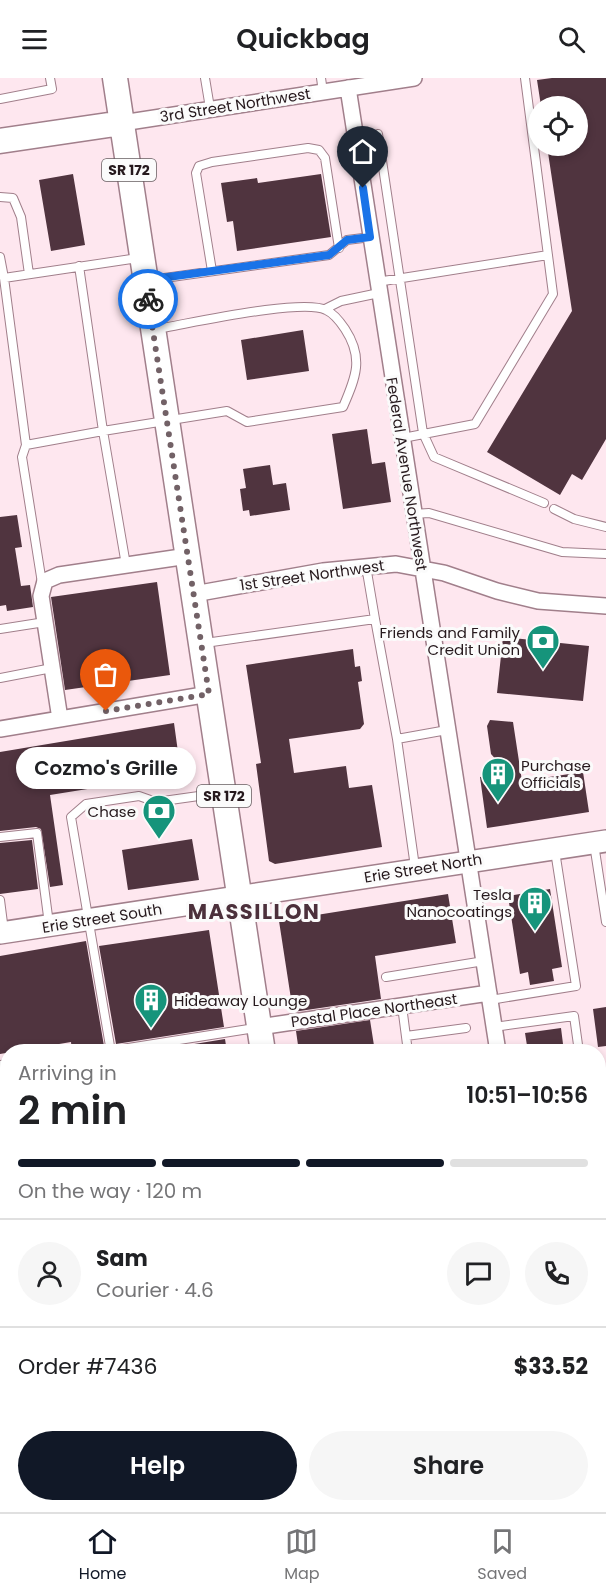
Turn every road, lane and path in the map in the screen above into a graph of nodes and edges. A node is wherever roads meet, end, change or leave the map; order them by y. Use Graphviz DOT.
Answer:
graph roads {
  1 [pos="50,78"];
  2 [pos="115,78"];
  3 [pos="205,78"];
  4 [pos="414,78"];
  5 [pos="525,78"];
  6 [pos="322,85"];
  7 [pos="348,88"];
  8 [pos="0,99"];
  9 [pos="210,108"];
  10 [pos="122,123"];
  11 [pos="378,134"];
  12 [pos="0,141"];
  13 [pos="0,196"];
  14 [pos="370,237"];
  15 [pos="339,248"];
  16 [pos="548,255"];
  17 [pos="0,257"];
  18 [pos="79,266"];
  19 [pos="144,269"];
  20 [pos="212,271"];
  21 [pos="29,274"];
  22 [pos="4,278"];
  23 [pos="399,279"];
  24 [pos="378,288"];
  25 [pos="325,309"];
  26 [pos="153,330"];
  27 [pos="167,421"];
  28 [pos="103,431"];
  29 [pos="423,433"];
  30 [pos="403,438"];
  31 [pos="26,445"];
  32 [pos="544,503"];
  33 [pos="554,509"];
  34 [pos="413,514"];
  35 [pos="606,527"];
  36 [pos="606,554"];
  37 [pos="188,556"];
  38 [pos="126,565"];
  39 [pos="366,566"];
  40 [pos="421,567"];
  41 [pos="43,585"];
  42 [pos="194,594"];
  43 [pos="606,606"];
  44 [pos="375,619"];
  45 [pos="45,622"];
  46 [pos="0,629"];
  47 [pos="201,644"];
  48 [pos="52,668"];
  49 [pos="0,678"];
  50 [pos="209,694"];
  51 [pos="60,719"];
  52 [pos="0,729"];
  53 [pos="447,730"];
  54 [pos="397,739"];
  55 [pos="224,792"];
  56 [pos="0,837"];
  57 [pos="600,842"];
  58 [pos="555,848"];
  59 [pos="468,861"];
  60 [pos="415,869"];
  61 [pos="240,897"];
  62 [pos="0,900"];
  63 [pos="90,919"];
  64 [pos="606,922"];
  65 [pos="49,926"];
  66 [pos="2,933"];
  67 [pos="484,961"];
  68 [pos="387,977"];
  69 [pos="489,996"];
  70 [pos="402,1006"];
  71 [pos="259,1027"];
  72 [pos="494,1027"];
  73 [pos="466,1028"];
  74 [pos="406,1036"];
  75 [pos="107,1044"];
  76 [pos="152,1044"];
  77 [pos="262,1044"];
  78 [pos="407,1044"];
  79 [pos="497,1044"];
  80 [pos="578,1044"];
  1 -- 8 [label="lane"];
  2 -- 10 [label="main road, SR 172"];
  3 -- 9 [label="lane"];
  4 -- 7 [label="street, 3rd Street Northwest"];
  5 -- 16 [label="lane"];
  6 -- 7 [label="street, 3rd Street Northwest"];
  6 -- 9 [label="street, 3rd Street Northwest"];
  7 -- 14 [label="street, Federal Avenue Northwest"];
  9 -- 10 [label="street, 3rd Street Northwest"];
  10 -- 12 [label="main road"];
  10 -- 19 [label="main road, SR 172"];
  11 -- 23 [label="lane"];
  13 -- 21 [label="lane"];
  14 -- 15 [label="lane"];
  14 -- 24 [label="street, Federal Avenue Northwest"];
  15 -- 20 [label="lane"];
  15 -- 20 [label="lane"];
  16 -- 23 [label="lane"];
  16 -- 29 [label="lane"];
  17 -- 22 [label="lane"];
  18 -- 19 [label="lane"];
  18 -- 21 [label="lane"];
  18 -- 28 [label="lane"];
  19 -- 20 [label="lane"];
  19 -- 26 [label="main road, SR 172"];
  21 -- 22 [label="lane"];
  22 -- 31 [label="lane"];
  23 -- 24 [label="lane"];
  23 -- 29 [label="lane"];
  24 -- 25 [label="lane"];
  24 -- 30 [label="street, Federal Avenue Northwest"];
  25 -- 26 [label="lane"];
  25 -- 27 [label="lane"];
  26 -- 27 [label="main road, SR 172"];
  27 -- 28 [label="lane"];
  27 -- 37 [label="main road, SR 172"];
  28 -- 31 [label="lane"];
  28 -- 38 [label="lane"];
  29 -- 30 [label="lane"];
  29 -- 32 [label="lane"];
  30 -- 34 [label="street, Federal Avenue Northwest"];
  31 -- 41 [label="lane"];
  33 -- 35 [label="lane"];
  34 -- 36 [label="lane"];
  34 -- 40 [label="street, Federal Avenue Northwest"];
  37 -- 38 [label="street"];
  37 -- 42 [label="main road, SR 172"];
  38 -- 41 [label="street"];
  39 -- 40 [label="street, 1st Street Northwest"];
  39 -- 42 [label="street, 1st Street Northwest"];
  39 -- 44 [label="lane"];
  40 -- 43 [label="street, 1st Street Northwest"];
  40 -- 53 [label="street, Federal Avenue Northwest"];
  41 -- 45 [label="street"];
  42 -- 47 [label="main road, SR 172"];
  44 -- 47 [label="lane"];
  44 -- 54 [label="lane"];
  45 -- 46 [label="lane"];
  45 -- 48 [label="street"];
  47 -- 50 [label="main road, SR 172"];
  48 -- 49 [label="lane"];
  48 -- 51 [label="street"];
  50 -- 51 [label="street"];
  50 -- 55 [label="main road, SR 172"];
  51 -- 52 [label="street"];
  53 -- 54 [label="lane"];
  53 -- 59 [label="street, Federal Avenue Northwest"];
  54 -- 60 [label="lane"];
  55 -- 61 [label="main road, SR 172"];
  55 -- 63 [label="lane"];
  56 -- 65 [label="lane"];
  57 -- 58 [label="street, Erie Street North"];
  57 -- 64 [label="lane"];
  58 -- 59 [label="street, Erie Street North"];
  58 -- 69 [label="lane"];
  59 -- 60 [label="street, Erie Street North"];
  59 -- 67 [label="street, Federal Avenue Northwest"];
  60 -- 61 [label="street, Erie Street North"];
  61 -- 63 [label="street, Erie Street South"];
  61 -- 71 [label="main road, SR 172"];
  62 -- 66 [label="lane"];
  63 -- 65 [label="street, Erie Street South"];
  63 -- 75 [label="lane"];
  65 -- 66 [label="street, Erie Street South"];
  67 -- 68 [label="lane"];
  67 -- 69 [label="street, Federal Avenue Northwest"];
  69 -- 70 [label="street, Postal Place Northeast"];
  69 -- 72 [label="street, Federal Avenue Northwest"];
  70 -- 71 [label="street, Postal Place Northeast"];
  70 -- 74 [label="lane"];
  71 -- 76 [label="lane"];
  71 -- 77 [label="main road, SR 172"];
  72 -- 79 [label="street, Federal Avenue Northwest"];
  72 -- 80 [label="lane"];
  73 -- 74 [label="lane"];
  74 -- 78 [label="lane"];
}
